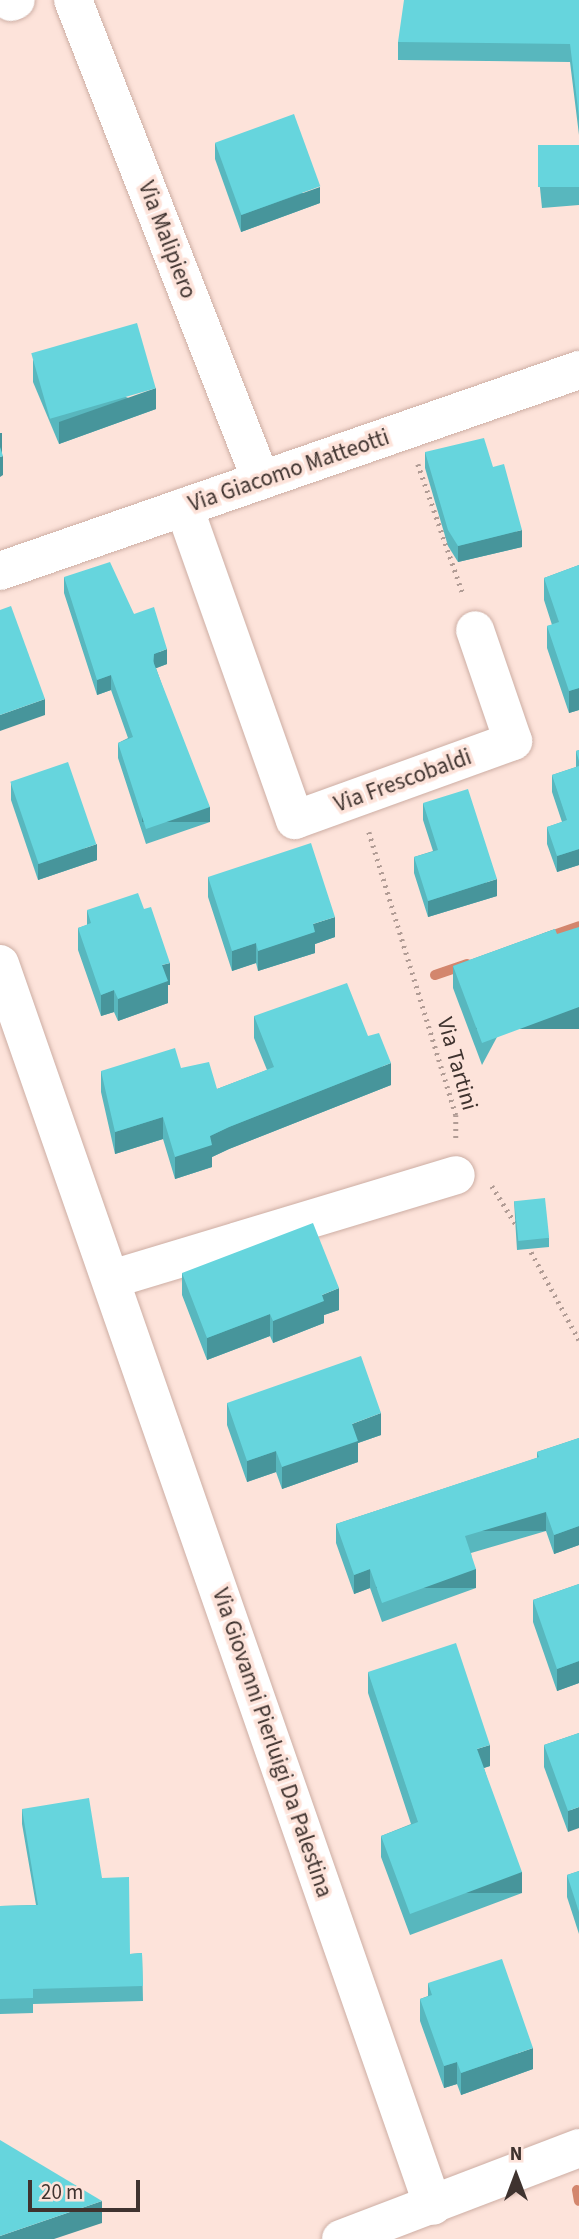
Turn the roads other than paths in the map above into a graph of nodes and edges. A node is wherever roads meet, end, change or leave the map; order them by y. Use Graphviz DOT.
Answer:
graph roads {
  1 [pos="73,0"];
  2 [pos="579,370"];
  3 [pos="261,480"];
  4 [pos="184,507"];
  5 [pos="0,571"];
  6 [pos="475,629"];
  7 [pos="0,964"];
  8 [pos="456,1175"];
  9 [pos="112,1279"];
  10 [pos="579,2148"];
  11 [pos="433,2206"];
  12 [pos="341,2239"];
  1 -- 3 [label="street, Via Malipiero"];
  2 -- 3 [label="street, Via Giacomo Matteotti"];
  3 -- 4 [label="street, Via Giacomo Matteotti"];
  4 -- 5 [label="street, Via Giacomo Matteotti"];
  4 -- 6 [label="street, Via Frescobaldi"];
  7 -- 9 [label="street, Via Giovanni Pierluigi Da Palestina"];
  8 -- 9 [label="street"];
  9 -- 11 [label="street, Via Giovanni Pierluigi Da Palestina"];
  10 -- 11 [label="street"];
  11 -- 12 [label="street"];
}
